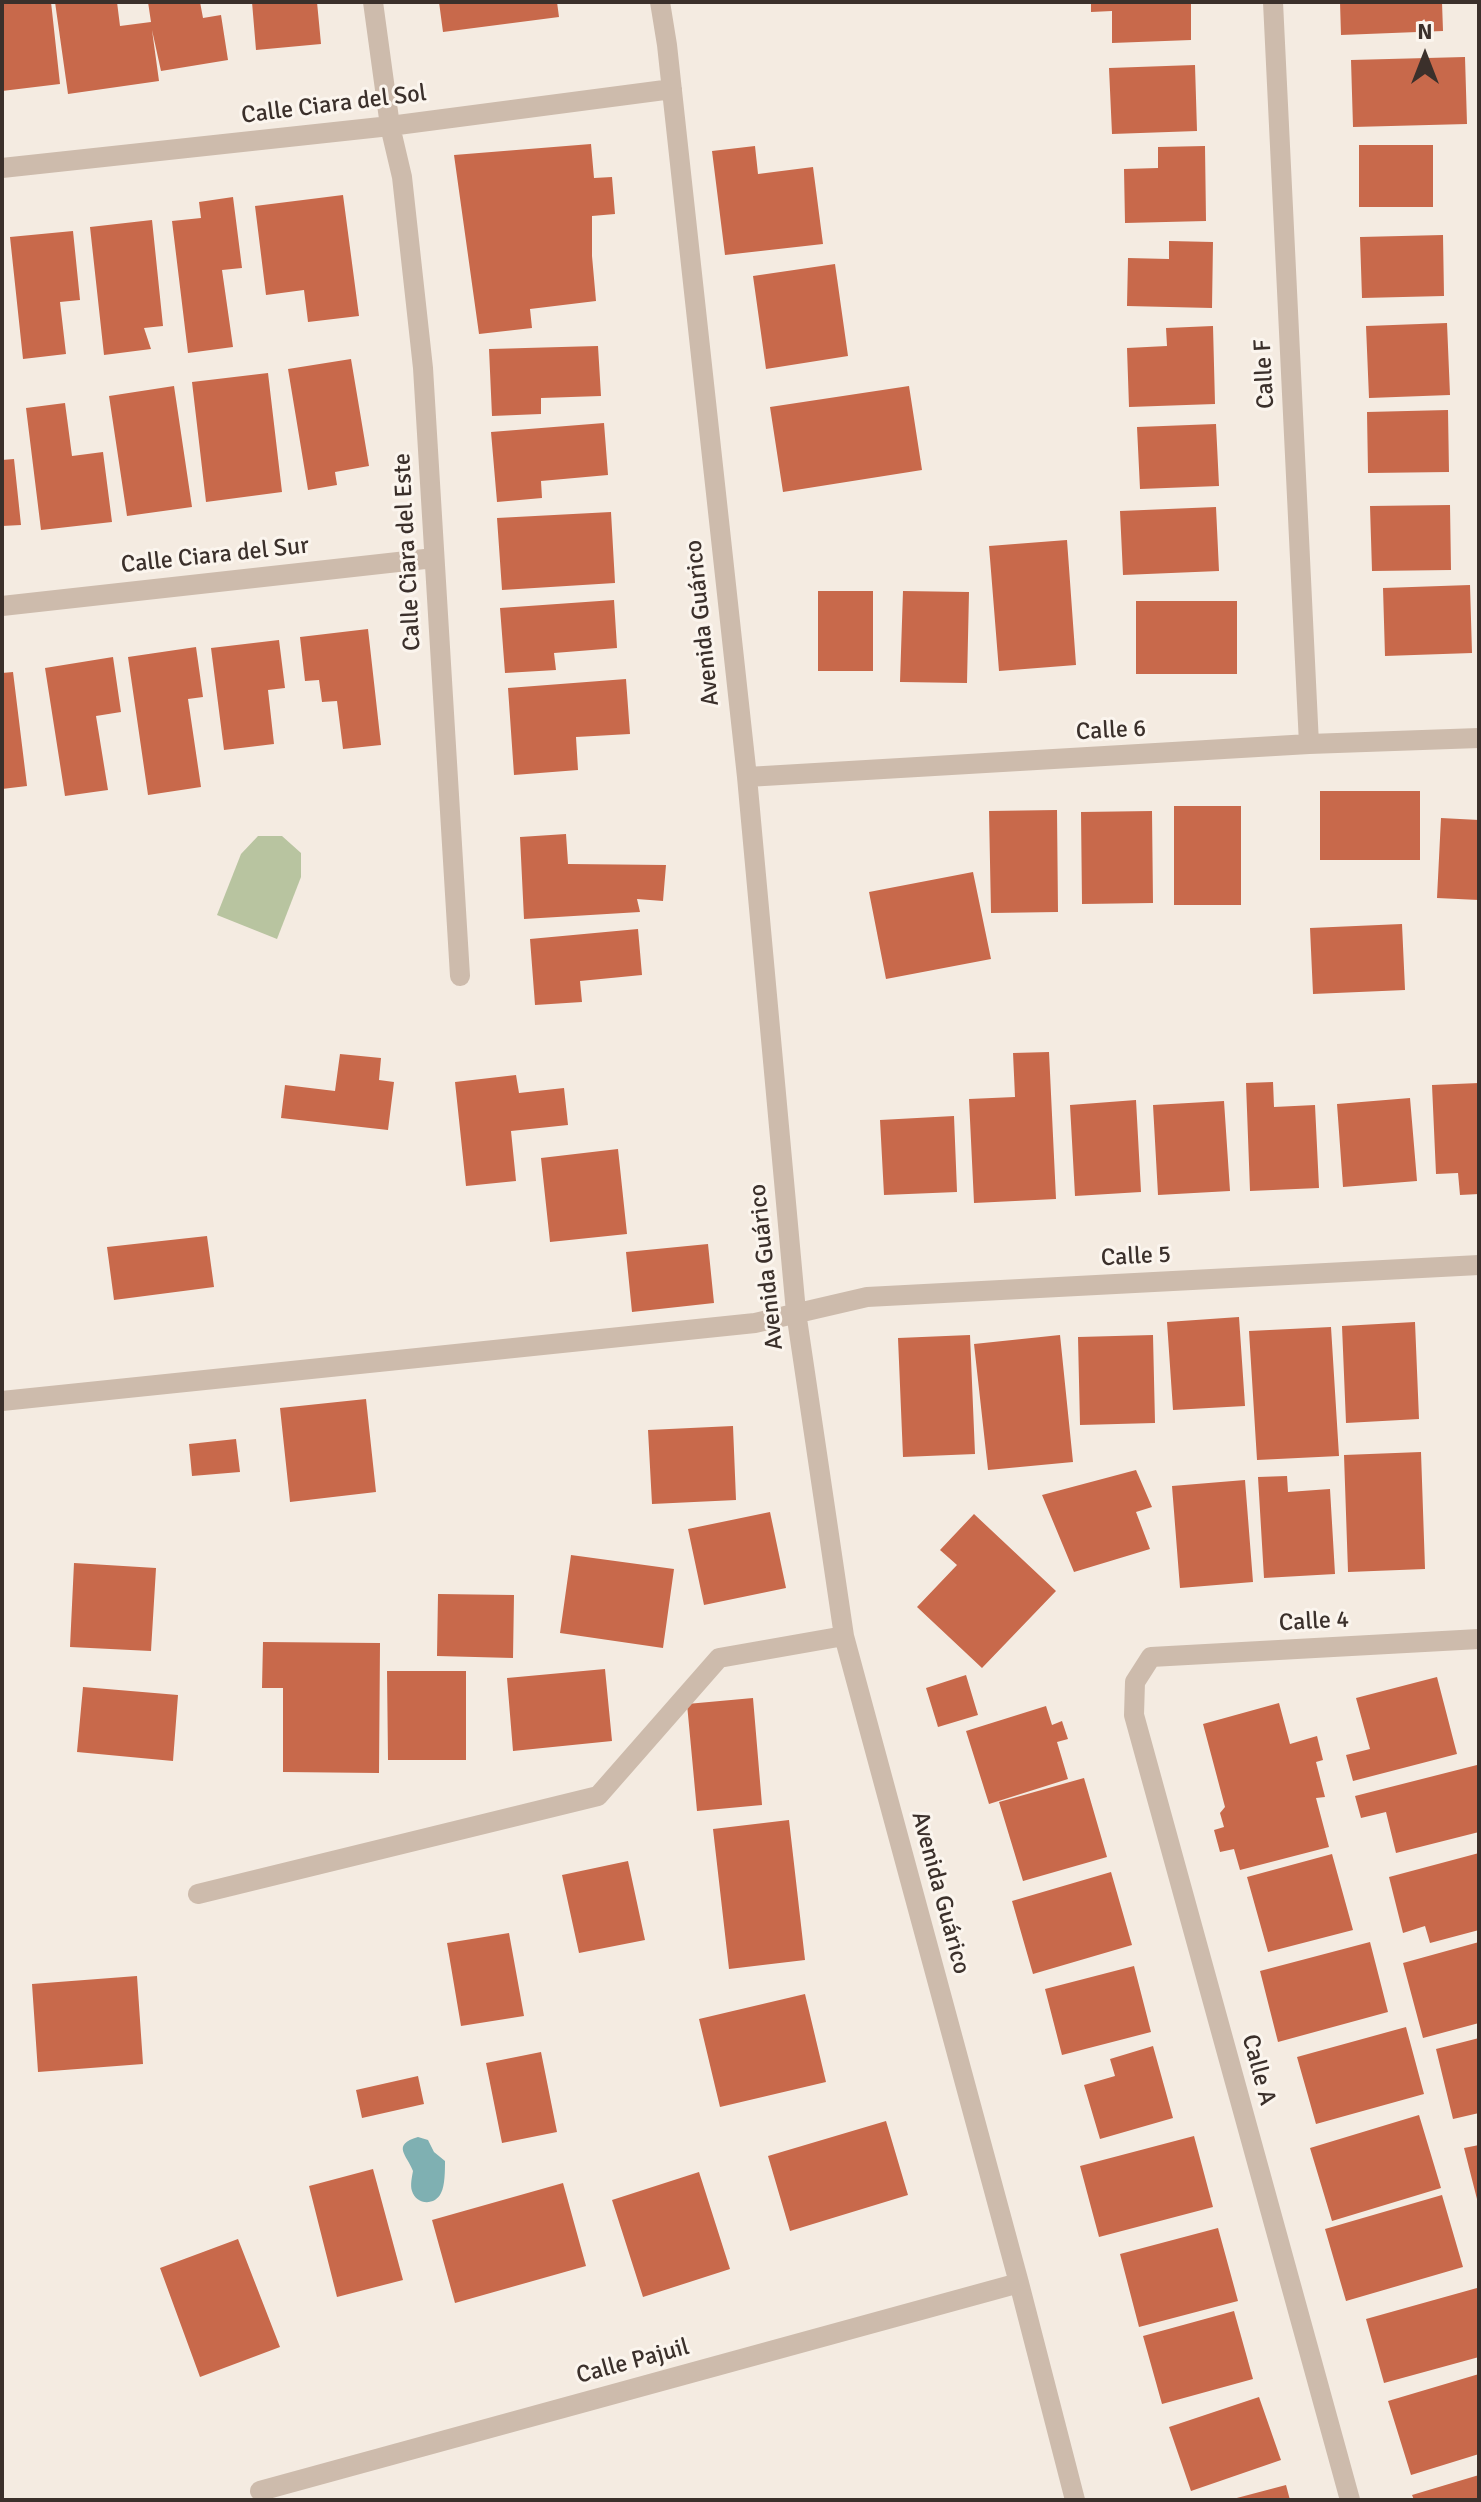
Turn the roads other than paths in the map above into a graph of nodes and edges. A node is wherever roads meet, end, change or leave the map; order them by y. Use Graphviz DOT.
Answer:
graph roads {
  1 [pos="373,2"];
  2 [pos="660,2"];
  3 [pos="1273,2"];
  4 [pos="672,89"];
  5 [pos="390,126"];
  6 [pos="2,168"];
  7 [pos="434,558"];
  8 [pos="2,606"];
  9 [pos="1479,738"];
  10 [pos="1309,744"];
  11 [pos="747,777"];
  12 [pos="460,976"];
  13 [pos="1479,1265"];
  14 [pos="796,1312"];
  15 [pos="2,1401"];
  16 [pos="844,1636"];
  17 [pos="1479,1639"];
  18 [pos="1151,1657"];
  19 [pos="198,1894"];
  20 [pos="1019,2283"];
  21 [pos="260,2491"];
  22 [pos="1075,2500"];
  23 [pos="1350,2500"];
  1 -- 5 [label="street, Calle Ciara del Este"];
  2 -- 4 [label="street, Avenida Guárico"];
  3 -- 10 [label="street, Calle F"];
  4 -- 5 [label="street, Calle Ciara del Sol"];
  4 -- 11 [label="street, Avenida Guárico"];
  5 -- 6 [label="street, Calle Ciara del Sol"];
  5 -- 7 [label="street, Calle Ciara del Este"];
  7 -- 8 [label="street, Calle Ciara del Sur"];
  7 -- 12 [label="street, Calle Ciara del Este"];
  9 -- 10 [label="street, Calle 6"];
  10 -- 11 [label="street, Calle 6"];
  11 -- 14 [label="street, Avenida Guárico"];
  13 -- 14 [label="street, Calle 5"];
  14 -- 15 [label="street, Calle 5"];
  14 -- 16 [label="street, Avenida Guárico"];
  16 -- 19 [label="street"];
  16 -- 20 [label="street, Avenida Guárico"];
  17 -- 18 [label="street, Calle 4"];
  18 -- 23 [label="street, Calle A"];
  20 -- 21 [label="street, Calle Pajuil"];
  20 -- 22 [label="street, Avenida Guárico"];
}
